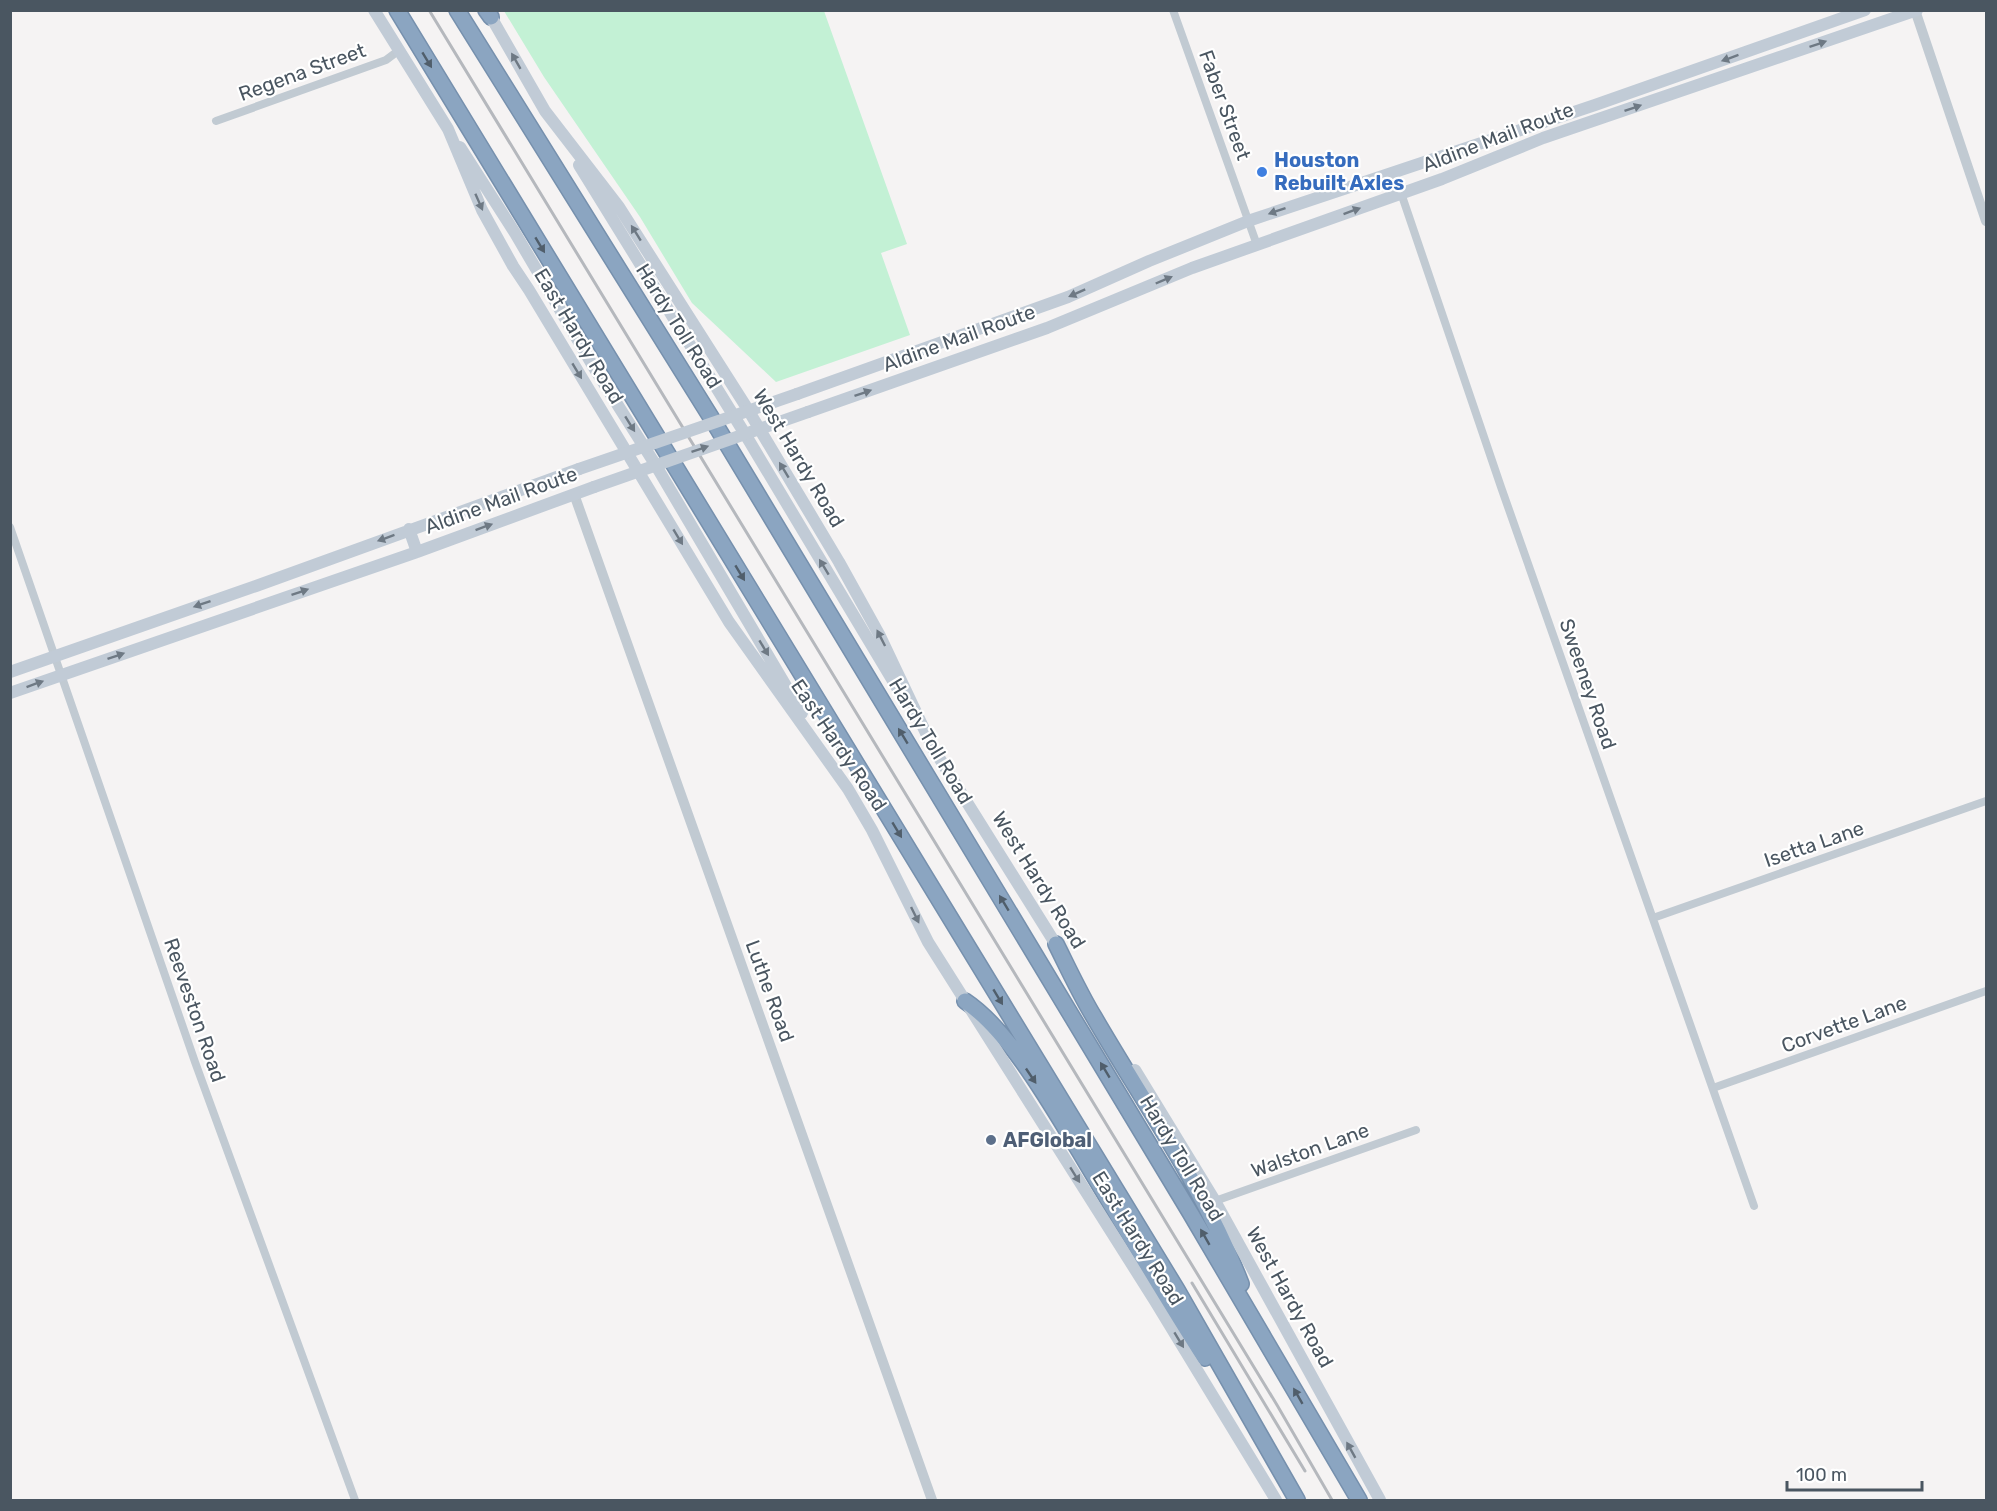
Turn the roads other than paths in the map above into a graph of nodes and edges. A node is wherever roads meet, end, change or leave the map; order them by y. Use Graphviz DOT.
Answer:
graph roads {
  1 [pos="374,10"];
  2 [pos="397,10"];
  3 [pos="457,10"];
  4 [pos="1173,10"];
  5 [pos="1865,10"];
  6 [pos="1916,11"];
  7 [pos="488,13"];
  8 [pos="1752,50"];
  9 [pos="398,51"];
  10 [pos="1758,64"];
  11 [pos="1595,105"];
  12 [pos="545,111"];
  13 [pos="1601,119"];
  14 [pos="216,121"];
  15 [pos="448,129"];
  16 [pos="1452,153"];
  17 [pos="1392,172"];
  18 [pos="1460,172"];
  19 [pos="1401,193"];
  20 [pos="1248,221"];
  21 [pos="1986,221"];
  22 [pos="1257,245"];
  23 [pos="1108,279"];
  24 [pos="1118,300"];
  25 [pos="933,345"];
  26 [pos="944,365"];
  27 [pos="733,416"];
  28 [pos="745,434"];
  29 [pos="644,446"];
  30 [pos="655,464"];
  31 [pos="574,494"];
  32 [pos="10,527"];
  33 [pos="409,530"];
  34 [pos="417,552"];
  35 [pos="256,586"];
  36 [pos="262,605"];
  37 [pos="55,656"];
  38 [pos="10,672"];
  39 [pos="60,675"];
  40 [pos="10,693"];
  41 [pos="933,748"];
  42 [pos="848,789"];
  43 [pos="1986,801"];
  44 [pos="1653,918"];
  45 [pos="1056,944"];
  46 [pos="1986,991"];
  47 [pos="965,1001"];
  48 [pos="1713,1088"];
  49 [pos="1416,1130"];
  50 [pos="1215,1201"];
  51 [pos="1754,1206"];
  52 [pos="1256,1324"];
  53 [pos="355,1500"];
  54 [pos="932,1500"];
  55 [pos="1276,1500"];
  56 [pos="1297,1500"];
  57 [pos="1359,1500"];
  58 [pos="1380,1500"];
  1 -- 9 [label="main road, East Hardy Road"];
  2 -- 56 [label="highway, one-way"];
  52 -- 3 [label="highway, Hardy Toll Road, one-way"];
  4 -- 20 [label="street, Faber Street"];
  5 -- 8 [label="main road, Aldine Mail Route"];
  10 -- 6 [label="main road, Aldine Mail Route, one-way"];
  6 -- 21 [label="street"];
  12 -- 7 [label="main road, West Hardy Road, one-way"];
  8 -- 10 [label="main road"];
  8 -- 11 [label="main road, Aldine Mail Route, one-way"];
  9 -- 14 [label="street, Regena Street"];
  9 -- 15 [label="main road, East Hardy Road"];
  13 -- 10 [label="main road, Aldine Mail Route, one-way"];
  11 -- 13 [label="main road"];
  11 -- 16 [label="main road, Aldine Mail Route"];
  12 -- 27 [label="main road"];
  41 -- 12 [label="main road, West Hardy Road, one-way"];
  13 -- 18 [label="main road, Aldine Mail Route"];
  15 -- 29 [label="main road, one-way"];
  15 -- 42 [label="main road, East Hardy Road, one-way"];
  16 -- 17 [label="main road, Aldine Mail Route"];
  16 -- 18 [label="main road"];
  17 -- 19 [label="street, Sweeney Road"];
  17 -- 20 [label="main road, Aldine Mail Route, one-way"];
  18 -- 19 [label="main road, Aldine Mail Route"];
  22 -- 19 [label="main road, Aldine Mail Route, one-way"];
  19 -- 44 [label="street, Sweeney Road"];
  20 -- 22 [label="street, Faber Street"];
  20 -- 23 [label="main road, Aldine Mail Route"];
  24 -- 22 [label="main road, Aldine Mail Route, one-way"];
  23 -- 24 [label="main road"];
  23 -- 25 [label="main road, Aldine Mail Route, one-way"];
  24 -- 26 [label="main road, Aldine Mail Route"];
  25 -- 26 [label="main road"];
  25 -- 27 [label="main road, Aldine Mail Route, bridge"];
  28 -- 26 [label="main road, Aldine Mail Route, one-way, bridge"];
  27 -- 28 [label="main road"];
  27 -- 29 [label="main road, Aldine Mail Route, bridge"];
  30 -- 28 [label="main road, Aldine Mail Route, one-way, bridge"];
  41 -- 28 [label="main road, one-way"];
  29 -- 30 [label="main road"];
  29 -- 33 [label="main road, Aldine Mail Route, bridge"];
  30 -- 31 [label="main road, Aldine Mail Route, bridge"];
  30 -- 42 [label="main road, one-way"];
  34 -- 31 [label="main road, Aldine Mail Route, one-way"];
  31 -- 54 [label="street, Luthe Road"];
  32 -- 37 [label="street, Reeveston Road"];
  33 -- 34 [label="main road"];
  33 -- 35 [label="main road, Aldine Mail Route, one-way"];
  36 -- 34 [label="main road, Aldine Mail Route, one-way"];
  35 -- 36 [label="main road"];
  35 -- 37 [label="main road, Aldine Mail Route, one-way"];
  39 -- 36 [label="main road, Aldine Mail Route, one-way"];
  37 -- 38 [label="main road, Aldine Mail Route"];
  37 -- 39 [label="street, Reeveston Road"];
  40 -- 39 [label="main road, Aldine Mail Route, one-way"];
  39 -- 53 [label="street, Reeveston Road"];
  41 -- 45 [label="main road, West Hardy Road"];
  42 -- 47 [label="main road, East Hardy Road, one-way"];
  43 -- 44 [label="street, Isetta Lane"];
  44 -- 48 [label="street, Sweeney Road"];
  45 -- 50 [label="main road, West Hardy Road"];
  45 -- 52 [label="highway"];
  46 -- 48 [label="street, Corvette Lane"];
  47 -- 55 [label="main road, East Hardy Road, one-way"];
  47 -- 56 [label="highway, one-way"];
  48 -- 51 [label="street, Sweeney Road"];
  49 -- 50 [label="street, Walston Lane"];
  58 -- 50 [label="main road, West Hardy Road, one-way"];
  57 -- 52 [label="highway, Hardy Toll Road, one-way"];
}
